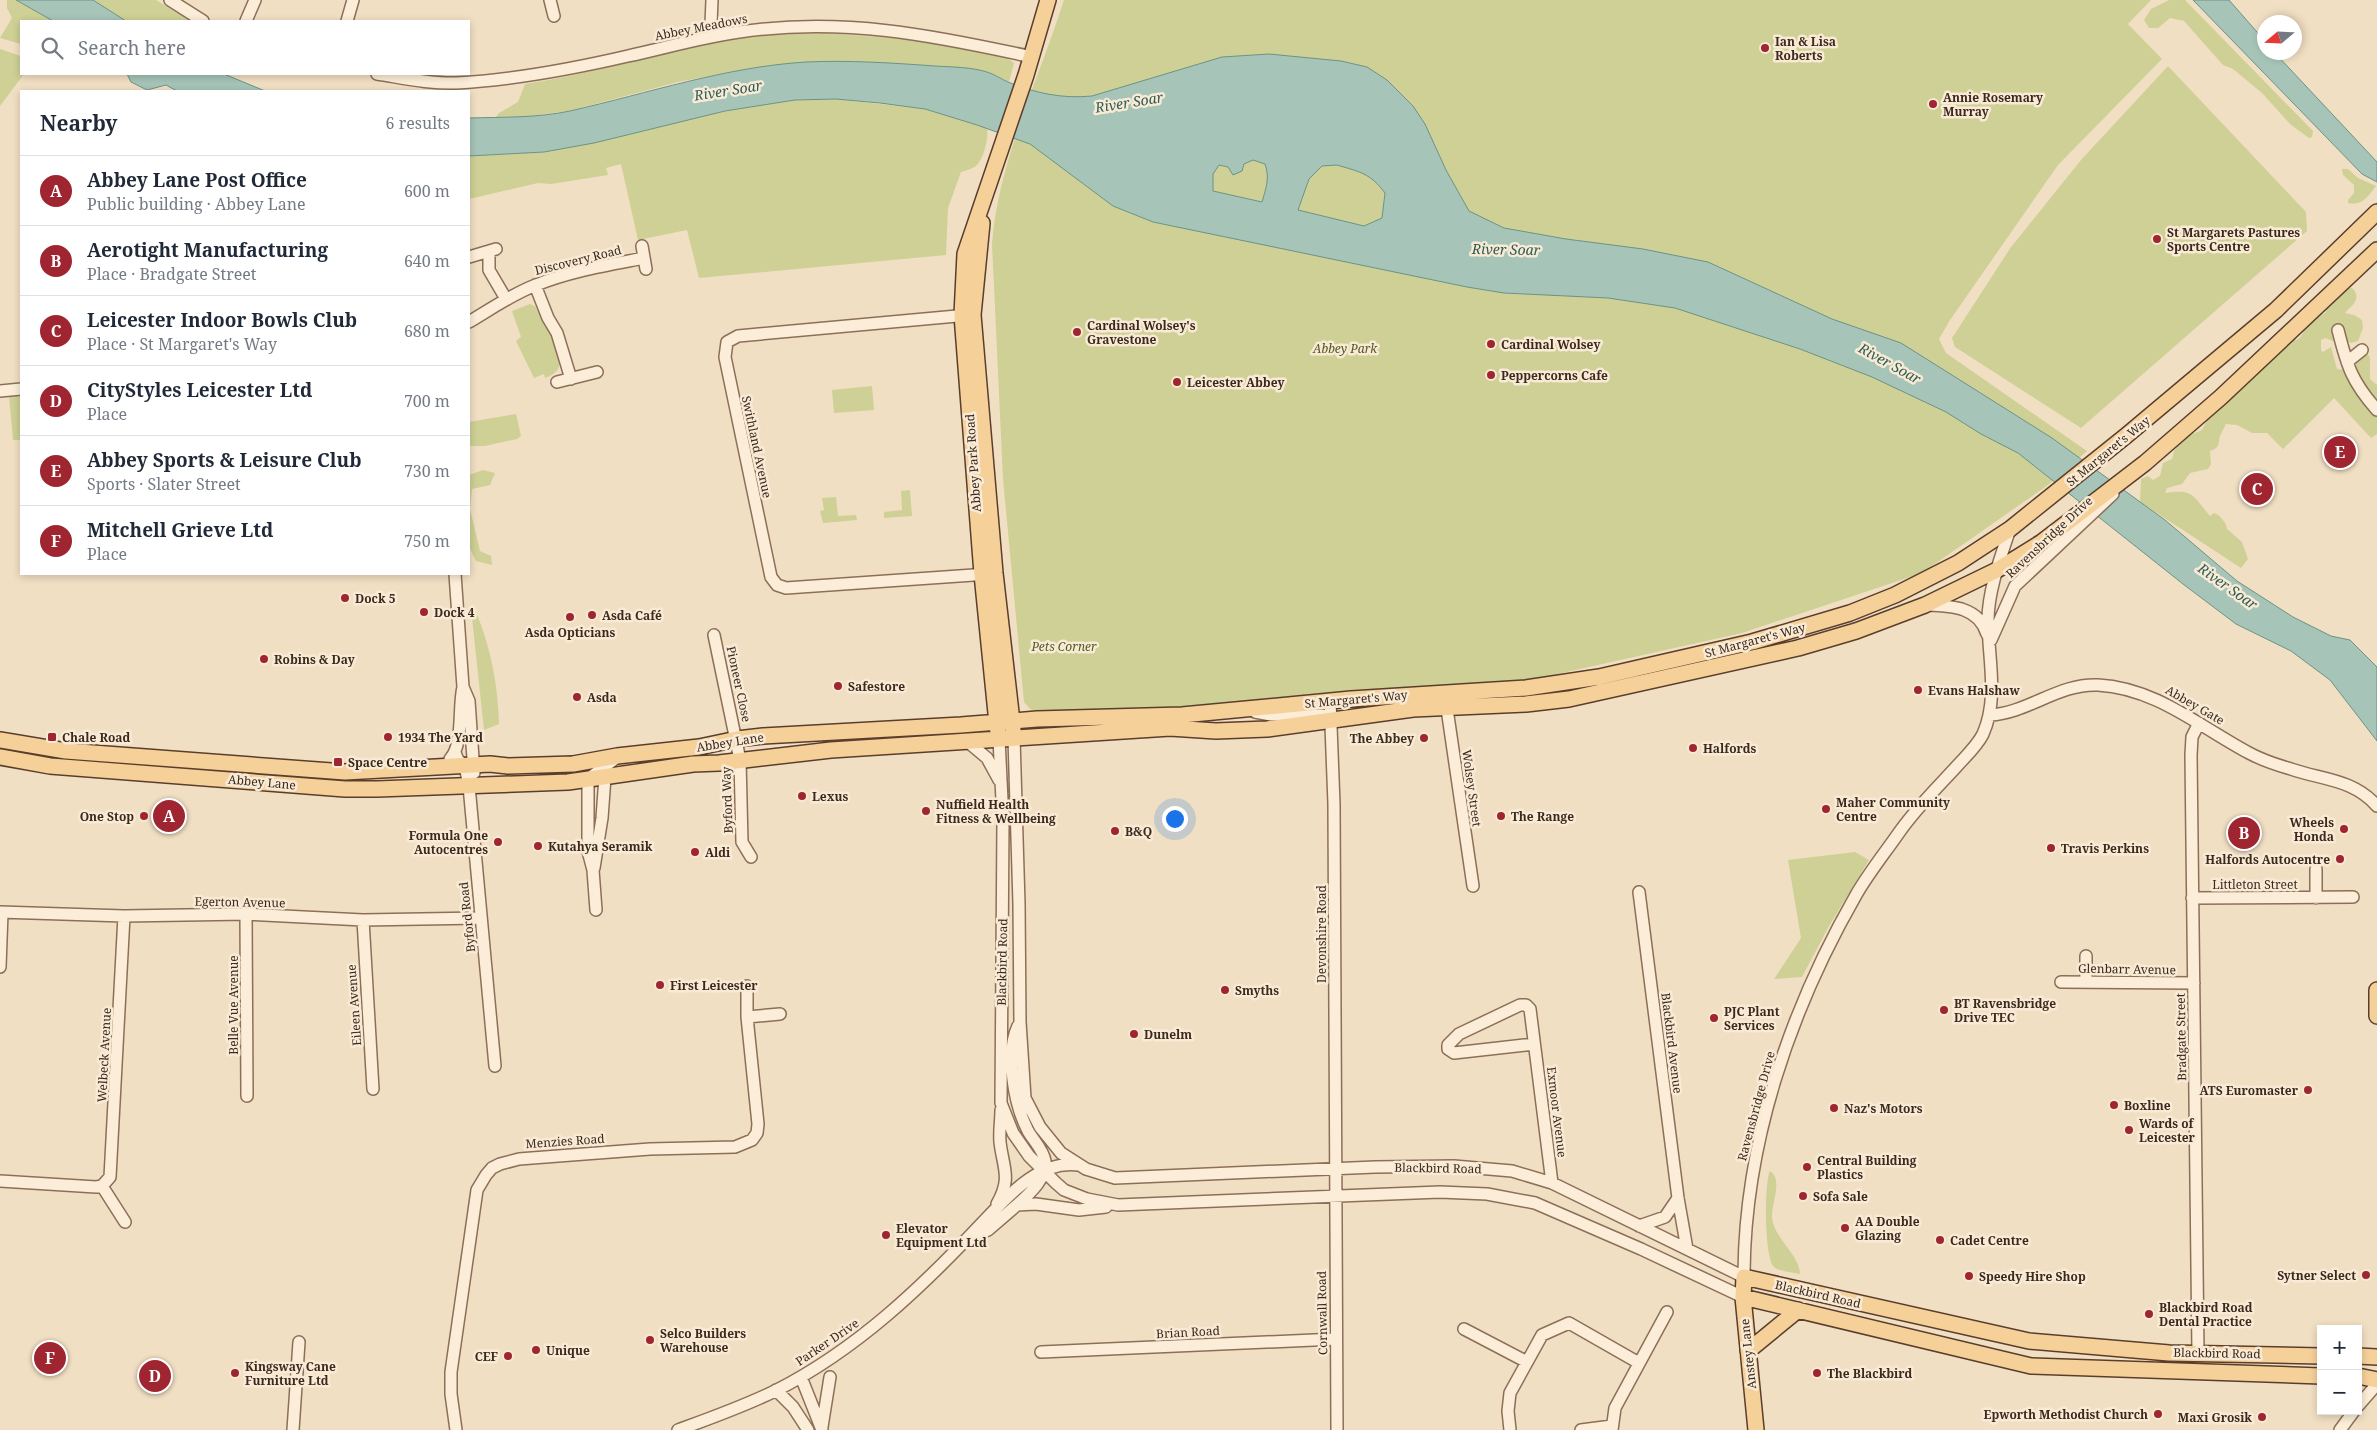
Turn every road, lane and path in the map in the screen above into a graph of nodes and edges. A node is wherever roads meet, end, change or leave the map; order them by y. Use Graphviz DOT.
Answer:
graph roads {
  1 [pos="170,0"];
  2 [pos="255,0"];
  3 [pos="353,0"];
  4 [pos="550,0"];
  5 [pos="712,0"];
  6 [pos="1048,0"];
  7 [pos="554,16"];
  8 [pos="201,20"];
  9 [pos="246,20"];
  10 [pos="347,20"];
  11 [pos="713,36"];
  12 [pos="1032,57"];
  13 [pos="384,75"];
  14 [pos="2377,212"];
  15 [pos="2377,250"];
  16 [pos="470,257"];
  17 [pos="644,258"];
  18 [pos="535,285"];
  19 [pos="506,299"];
  20 [pos="967,315"];
  21 [pos="470,321"];
  22 [pos="2338,330"];
  23 [pos="2362,350"];
  24 [pos="2347,362"];
  25 [pos="597,372"];
  26 [pos="570,379"];
  27 [pos="557,382"];
  28 [pos="20,389"];
  29 [pos="0,391"];
  30 [pos="2377,410"];
  31 [pos="2010,529"];
  32 [pos="2063,534"];
  33 [pos="1997,570"];
  34 [pos="989,574"];
  35 [pos="455,575"];
  36 [pos="1925,605"];
  37 [pos="714,635"];
  38 [pos="1989,643"];
  39 [pos="463,687"];
  40 [pos="1446,699"];
  41 [pos="1330,700"];
  42 [pos="1237,709"];
  43 [pos="1990,714"];
  44 [pos="1012,721"];
  45 [pos="996,722"];
  46 [pos="1330,722"];
  47 [pos="2199,723"];
  48 [pos="1006,738"];
  49 [pos="737,739"];
  50 [pos="0,740"];
  51 [pos="968,742"];
  52 [pos="455,753"];
  53 [pos="617,756"];
  54 [pos="0,757"];
  55 [pos="740,760"];
  56 [pos="573,764"];
  57 [pos="439,767"];
  58 [pos="471,773"];
  59 [pos="596,776"];
  60 [pos="1001,784"];
  61 [pos="2377,806"];
  62 [pos="751,857"];
  63 [pos="2316,868"];
  64 [pos="593,870"];
  65 [pos="1473,886"];
  66 [pos="1639,892"];
  67 [pos="2353,897"];
  68 [pos="2192,898"];
  69 [pos="2316,898"];
  70 [pos="596,910"];
  71 [pos="1,913"];
  72 [pos="246,914"];
  73 [pos="124,916"];
  74 [pos="480,918"];
  75 [pos="363,920"];
  76 [pos="1002,953"];
  77 [pos="1020,954"];
  78 [pos="2086,956"];
  79 [pos="0,967"];
  80 [pos="2061,982"];
  81 [pos="2086,982"];
  82 [pos="2194,983"];
  83 [pos="747,986"];
  84 [pos="2377,990"];
  85 [pos="780,1014"];
  86 [pos="2377,1016"];
  87 [pos="747,1018"];
  88 [pos="1020,1022"];
  89 [pos="1534,1044"];
  90 [pos="495,1066"];
  91 [pos="373,1089"];
  92 [pos="247,1096"];
  93 [pos="1001,1103"];
  94 [pos="1079,1165"];
  95 [pos="1335,1168"];
  96 [pos="1044,1171"];
  97 [pos="0,1181"];
  98 [pos="1552,1183"];
  99 [pos="99,1186"];
  100 [pos="1334,1196"];
  101 [pos="1678,1198"];
  102 [pos="1118,1205"];
  103 [pos="1017,1206"];
  104 [pos="991,1214"];
  105 [pos="125,1222"];
  106 [pos="1639,1226"];
  107 [pos="966,1240"];
  108 [pos="1687,1249"];
  109 [pos="1744,1277"];
  110 [pos="1743,1297"];
  111 [pos="1798,1310"];
  112 [pos="1667,1312"];
  113 [pos="1464,1329"];
  114 [pos="1336,1339"];
  115 [pos="299,1342"];
  116 [pos="2135,1350"];
  117 [pos="1748,1351"];
  118 [pos="1041,1352"];
  119 [pos="2198,1352"];
  120 [pos="2317,1356"];
  121 [pos="2362,1356"];
  122 [pos="2377,1357"];
  123 [pos="1527,1362"];
  124 [pos="1638,1363"];
  125 [pos="2136,1370"];
  126 [pos="801,1376"];
  127 [pos="2317,1376"];
  128 [pos="830,1377"];
  129 [pos="2362,1377"];
  130 [pos="2377,1380"];
  131 [pos="2377,1384"];
  132 [pos="776,1390"];
  133 [pos="2362,1401"];
  134 [pos="2351,1415"];
  135 [pos="1612,1428"];
  136 [pos="293,1430"];
  137 [pos="456,1430"];
  138 [pos="678,1430"];
  139 [pos="808,1430"];
  140 [pos="822,1430"];
  141 [pos="1337,1430"];
  142 [pos="1510,1430"];
  143 [pos="1581,1430"];
  144 [pos="1756,1430"];
  145 [pos="2340,1430"];
  1 -- 8 [label="street"];
  2 -- 9 [label="street"];
  3 -- 10 [label="street"];
  4 -- 7 [label="street"];
  5 -- 11 [label="street"];
  6 -- 12 [label="main road, Abbey Park Road"];
  11 -- 12 [label="street, Abbey Meadows"];
  11 -- 13 [label="street, Abbey Meadows"];
  12 -- 20 [label="main road, Abbey Park Road"];
  14 -- 31 [label="main road, St Margaret's Way"];
  15 -- 32 [label="main road, St Margaret's Way"];
  16 -- 19 [label="street"];
  17 -- 18 [label="street, Discovery Road"];
  18 -- 19 [label="street, Discovery Road"];
  18 -- 26 [label="street"];
  19 -- 21 [label="street, Discovery Road"];
  20 -- 34 [label="main road, Abbey Park Road"];
  20 -- 34 [label="street, Swithland Avenue"];
  22 -- 24 [label="street"];
  23 -- 24 [label="street"];
  24 -- 30 [label="street"];
  25 -- 26 [label="street"];
  26 -- 27 [label="street"];
  28 -- 29 [label="street"];
  31 -- 33 [label="street, Ravensbridge Drive"];
  31 -- 40 [label="main road, St Margaret's Way"];
  32 -- 33 [label="main road, St Margaret's Way"];
  32 -- 38 [label="street, Ravensbridge Drive"];
  33 -- 36 [label="main road, St Margaret's Way"];
  33 -- 38 [label="street, Ravensbridge Drive"];
  34 -- 44 [label="main road, Abbey Park Road"];
  34 -- 45 [label="main road, Abbey Park Road"];
  35 -- 39 [label="street"];
  36 -- 38 [label="street, Ravensbridge Drive"];
  36 -- 40 [label="main road, St Margaret's Way"];
  37 -- 49 [label="street, Pioneer Close"];
  38 -- 43 [label="street, Ravensbridge Drive"];
  39 -- 52 [label="street"];
  39 -- 58 [label="street, Byford Road"];
  40 -- 41 [label="main road, St Margaret's Way"];
  40 -- 46 [label="main road, St Margaret's Way"];
  40 -- 65 [label="street, Wolsey Street"];
  41 -- 42 [label="main road, St Margaret's Way"];
  41 -- 46 [label="street, Devonshire Road"];
  42 -- 44 [label="main road, St Margaret's Way"];
  42 -- 46 [label="street"];
  43 -- 47 [label="street, Abbey Gate"];
  43 -- 109 [label="street, Ravensbridge Drive"];
  44 -- 45 [label="main road, St Margaret's Way"];
  44 -- 48 [label="main road, Abbey Park Road"];
  45 -- 48 [label="main road, Abbey Park Road"];
  45 -- 49 [label="main road, Abbey Lane"];
  46 -- 48 [label="main road, St Margaret's Way"];
  46 -- 95 [label="street, Devonshire Road"];
  47 -- 61 [label="street, Abbey Gate"];
  47 -- 68 [label="street, Bradgate Street"];
  48 -- 51 [label="main road, Abbey Lane"];
  48 -- 60 [label="street, Blackbird Road"];
  48 -- 77 [label="street, Blackbird Road"];
  49 -- 53 [label="main road, Abbey Lane"];
  49 -- 55 [label="street, Byford Way"];
  50 -- 57 [label="main road, Abbey Lane"];
  51 -- 55 [label="main road, Abbey Lane"];
  51 -- 60 [label="street"];
  52 -- 57 [label="street"];
  52 -- 58 [label="street"];
  53 -- 56 [label="main road, Abbey Lane"];
  53 -- 59 [label="street"];
  54 -- 58 [label="main road, Abbey Lane"];
  55 -- 59 [label="main road, Abbey Lane"];
  55 -- 62 [label="street, Byford Way"];
  56 -- 58 [label="main road, Abbey Lane"];
  56 -- 59 [label="street"];
  57 -- 58 [label="main road, Abbey Lane"];
  58 -- 59 [label="main road, Abbey Lane"];
  58 -- 74 [label="street, Byford Road"];
  59 -- 64 [label="street"];
  59 -- 64 [label="street"];
  60 -- 76 [label="street, Blackbird Road"];
  63 -- 69 [label="street, Littleton Street"];
  64 -- 70 [label="street"];
  66 -- 101 [label="street, Blackbird Avenue"];
  67 -- 69 [label="street, Littleton Street"];
  68 -- 69 [label="street, Littleton Street"];
  68 -- 82 [label="street, Bradgate Street"];
  71 -- 73 [label="street, Egerton Avenue"];
  71 -- 79 [label="street"];
  72 -- 73 [label="street, Egerton Avenue"];
  72 -- 75 [label="street, Egerton Avenue"];
  72 -- 92 [label="street, Belle Vue Avenue"];
  73 -- 99 [label="street, Welbeck Avenue"];
  74 -- 75 [label="street, Egerton Avenue"];
  74 -- 90 [label="street, Byford Road"];
  75 -- 91 [label="street, Eileen Avenue"];
  76 -- 77 [label="street"];
  76 -- 93 [label="street, Blackbird Road"];
  77 -- 88 [label="street, Blackbird Road"];
  78 -- 81 [label="street"];
  80 -- 81 [label="street, Glenbarr Avenue"];
  81 -- 82 [label="street, Glenbarr Avenue"];
  82 -- 119 [label="street, Bradgate Street"];
  83 -- 87 [label="street, Menzies Road"];
  84 -- 86 [label="main road"];
  85 -- 87 [label="street"];
  87 -- 137 [label="street, Menzies Road"];
  88 -- 94 [label="street, Blackbird Road"];
  88 -- 96 [label="street, Blackbird Road"];
  89 -- 89 [label="street, Exmoor Avenue"];
  89 -- 98 [label="street, Exmoor Avenue"];
  93 -- 96 [label="street, Blackbird Road"];
  93 -- 104 [label="street, Parker Drive"];
  94 -- 95 [label="street, Blackbird Road"];
  94 -- 96 [label="street, Parker Drive"];
  95 -- 98 [label="street, Blackbird Road"];
  95 -- 100 [label="street"];
  96 -- 102 [label="street, Blackbird Road"];
  96 -- 103 [label="street, Parker Drive"];
  96 -- 104 [label="street, Parker Drive"];
  97 -- 99 [label="street"];
  98 -- 106 [label="street, Blackbird Road"];
  99 -- 105 [label="street"];
  100 -- 102 [label="street, Blackbird Road"];
  100 -- 110 [label="street, Blackbird Road"];
  100 -- 114 [label="street, Cornwall Road"];
  101 -- 106 [label="street"];
  101 -- 108 [label="street, Blackbird Avenue"];
  102 -- 103 [label="street"];
  103 -- 107 [label="street, Parker Drive"];
  104 -- 107 [label="street, Parker Drive"];
  106 -- 108 [label="street, Blackbird Road"];
  107 -- 126 [label="street, Parker Drive"];
  108 -- 109 [label="street, Blackbird Road"];
  109 -- 110 [label="main road, Anstey Lane"];
  109 -- 116 [label="main road, Blackbird Road"];
  110 -- 111 [label="main road, Blackbird Road"];
  110 -- 117 [label="main road, Anstey Lane"];
  111 -- 117 [label="main road"];
  111 -- 125 [label="main road, Blackbird Road"];
  112 -- 124 [label="street"];
  113 -- 123 [label="street"];
  114 -- 118 [label="street, Brian Road"];
  114 -- 141 [label="street, Cornwall Road"];
  115 -- 136 [label="street"];
  116 -- 119 [label="main road, Blackbird Road"];
  116 -- 125 [label="street"];
  117 -- 144 [label="main road, Anstey Lane"];
  119 -- 120 [label="main road, Blackbird Road"];
  121 -- 122 [label="main road"];
  123 -- 124 [label="street"];
  123 -- 142 [label="street"];
  124 -- 135 [label="street"];
  125 -- 127 [label="main road, Blackbird Road"];
  126 -- 132 [label="street, Parker Drive"];
  126 -- 140 [label="street"];
  128 -- 140 [label="street"];
  129 -- 130 [label="main road"];
  131 -- 133 [label="street"];
  132 -- 138 [label="street, Parker Drive"];
  132 -- 139 [label="street"];
  134 -- 145 [label="street"];
  135 -- 143 [label="street"];
}
